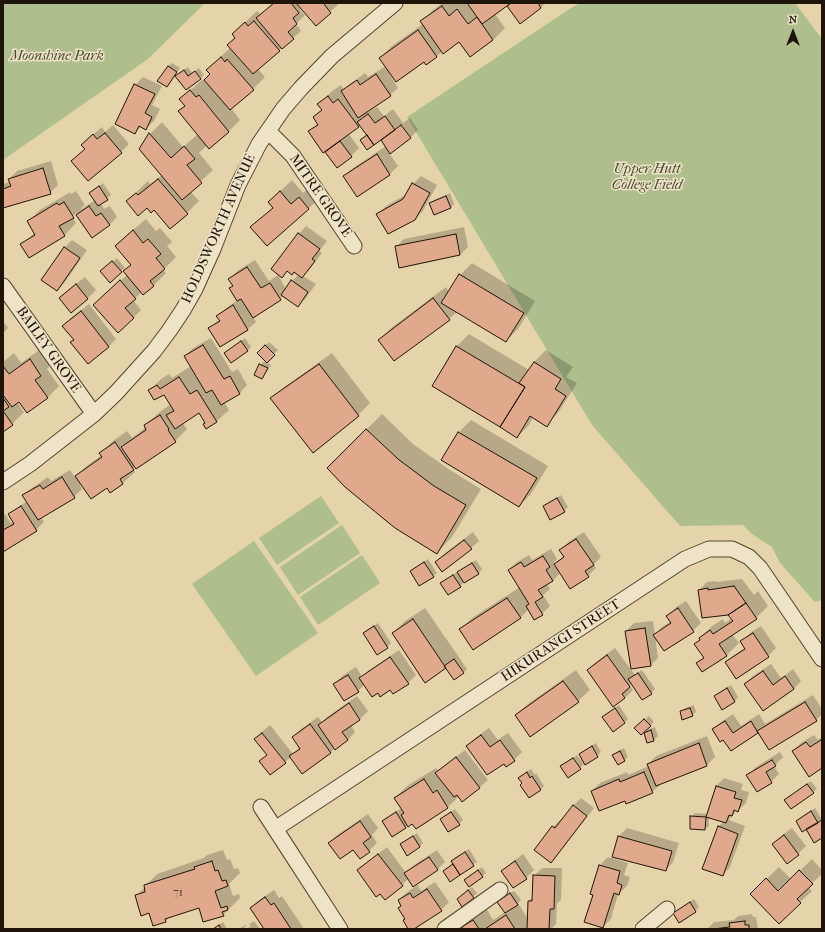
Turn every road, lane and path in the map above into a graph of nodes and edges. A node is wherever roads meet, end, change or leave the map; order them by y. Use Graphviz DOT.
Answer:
graph roads {
  1 [pos="395,3"];
  2 [pos="268,131"];
  3 [pos="354,246"];
  4 [pos="3,286"];
  5 [pos="94,414"];
  6 [pos="3,482"];
  7 [pos="822,659"];
  8 [pos="261,807"];
  9 [pos="275,829"];
  10 [pos="500,890"];
  11 [pos="667,909"];
  12 [pos="340,929"];
  13 [pos="445,929"];
  14 [pos="643,929"];
  1 -- 2 [label="street, HOLDSWORTH AVENUE"];
  2 -- 3 [label="street, MITRE GROVE"];
  2 -- 5 [label="street, HOLDSWORTH AVENUE"];
  4 -- 5 [label="street, BAILEY GROVE"];
  5 -- 6 [label="street, HOLDSWORTH AVENUE"];
  7 -- 9 [label="street, HIKURANGI STREET"];
  8 -- 9 [label="street"];
  9 -- 12 [label="street"];
  10 -- 13 [label="street"];
  11 -- 14 [label="street"];
}
